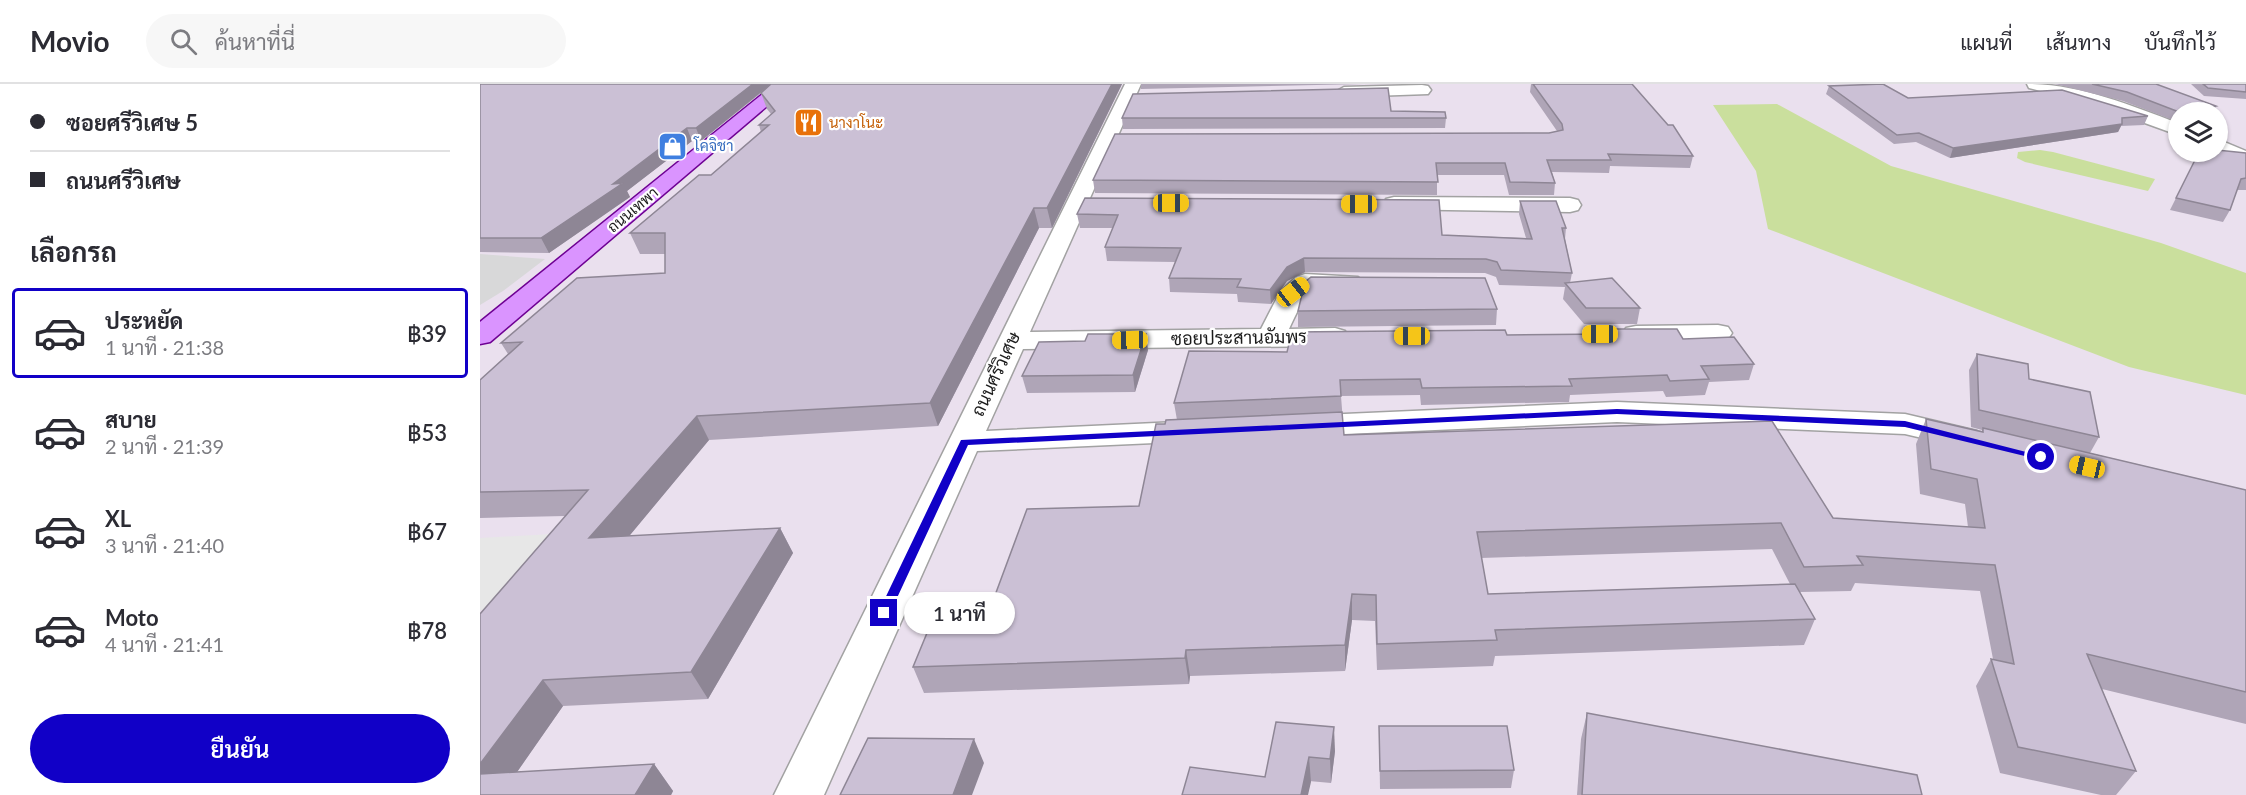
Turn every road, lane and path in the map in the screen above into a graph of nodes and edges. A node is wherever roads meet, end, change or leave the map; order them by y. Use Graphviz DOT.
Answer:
graph roads {
  1 [pos="785,84"];
  2 [pos="2035,84"];
  3 [pos="1422,90"];
  4 [pos="1136,92"];
  5 [pos="1327,92"];
  6 [pos="2168,125"];
  7 [pos="2228,150"];
  8 [pos="2246,158"];
  9 [pos="1371,204"];
  10 [pos="1570,205"];
  11 [pos="1372,282"];
  12 [pos="1718,333"];
  13 [pos="1612,334"];
  14 [pos="480,336"];
  15 [pos="1365,337"];
  16 [pos="1271,338"];
  17 [pos="1012,341"];
  18 [pos="1273,428"];
  19 [pos="1225,430"];
  20 [pos="964,442"];
  21 [pos="1996,446"];
  22 [pos="799,795"];
  1 -- 14 [label="main road, ถนนเทพา"];
  2 -- 6 [label="street"];
  3 -- 5 [label="street"];
  4 -- 17 [label="street, ถนนศรีวิเศษ"];
  7 -- 8 [label="street"];
  9 -- 10 [label="street"];
  11 -- 16 [label="street"];
  12 -- 13 [label="street"];
  15 -- 16 [label="street, ซอยประสานอัมพร"];
  16 -- 17 [label="street, ซอยประสานอัมพร"];
  17 -- 20 [label="street, ถนนศรีวิเศษ"];
  18 -- 21 [label="street"];
  19 -- 20 [label="street"];
  20 -- 22 [label="street, ถนนศรีวิเศษ"];
}
